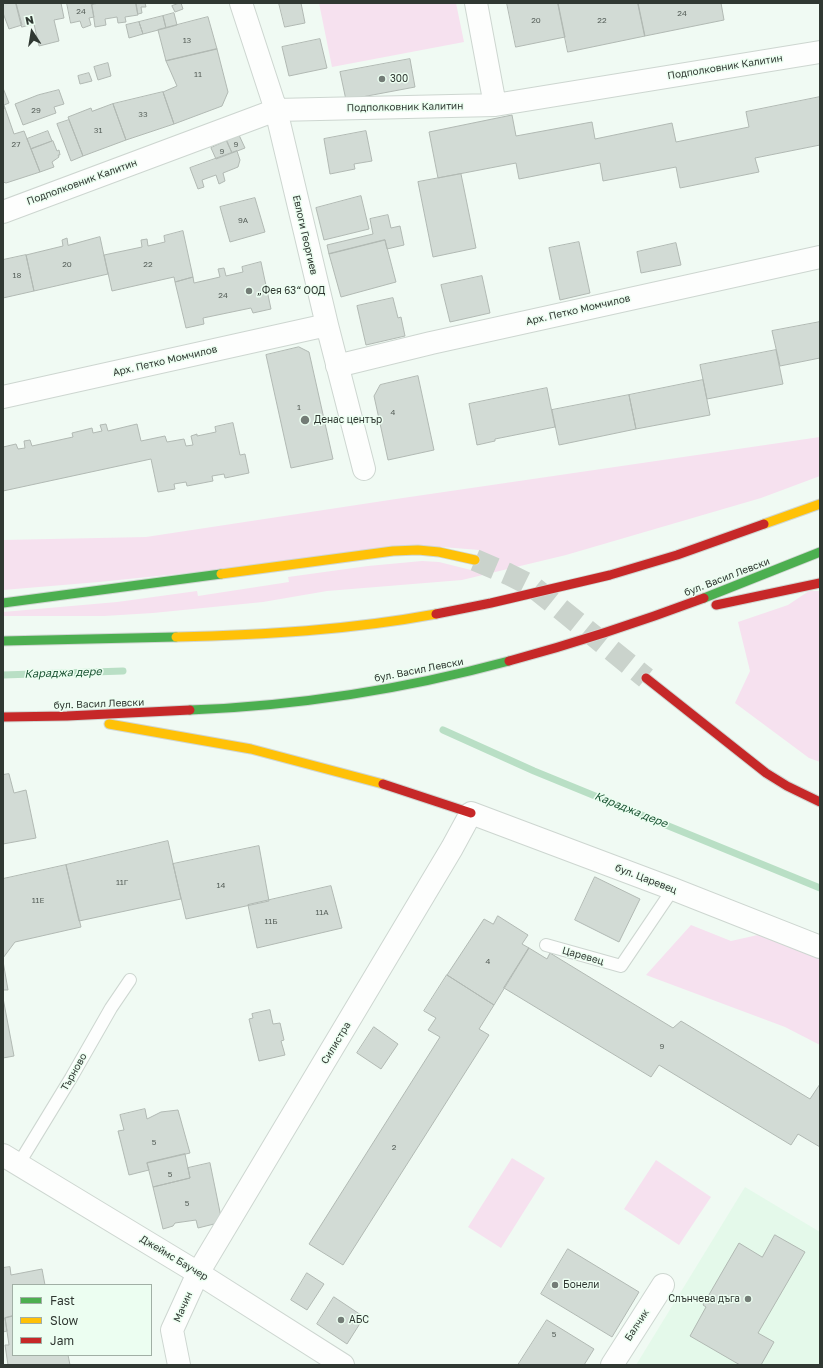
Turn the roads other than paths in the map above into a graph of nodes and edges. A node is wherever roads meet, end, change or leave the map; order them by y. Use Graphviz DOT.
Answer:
graph roads {
  1 [pos="241,3"];
  2 [pos="476,3"];
  3 [pos="820,52"];
  4 [pos="495,105"];
  5 [pos="276,110"];
  6 [pos="3,212"];
  7 [pos="820,257"];
  8 [pos="326,325"];
  9 [pos="337,366"];
  10 [pos="3,397"];
  11 [pos="364,469"];
  12 [pos="820,504"];
  13 [pos="820,552"];
  14 [pos="475,560"];
  15 [pos="820,583"];
  16 [pos="3,603"];
  17 [pos="646,620"];
  18 [pos="3,641"];
  19 [pos="646,678"];
  20 [pos="36,716"];
  21 [pos="67,716"];
  22 [pos="3,717"];
  23 [pos="12,727"];
  24 [pos="787,786"];
  25 [pos="807,786"];
  26 [pos="820,802"];
  27 [pos="472,812"];
  28 [pos="673,889"];
  29 [pos="546,945"];
  30 [pos="820,947"];
  31 [pos="130,980"];
  32 [pos="11,1160"];
  33 [pos="198,1272"];
  34 [pos="663,1285"];
  35 [pos="179,1365"];
  36 [pos="343,1365"];
  37 [pos="612,1365"];
  1 -- 5 [label="street, Евлоги Георгиев"];
  2 -- 4 [label="street"];
  3 -- 4 [label="street, Подполковник Калитин"];
  4 -- 5 [label="street, Подполковник Калитин"];
  5 -- 6 [label="street, Подполковник Калитин"];
  5 -- 8 [label="street, Евлоги Георгиев"];
  7 -- 9 [label="street, Арх. Петко Момчилов"];
  8 -- 9 [label="street, Евлоги Георгиев"];
  8 -- 10 [label="street, Арх. Петко Момчилов"];
  9 -- 11 [label="street, Евлоги Георгиев"];
  12 -- 18 [label="highway"];
  13 -- 17 [label="highway, бул. Васил Левски"];
  14 -- 16 [label="highway"];
  15 -- 17 [label="highway"];
  17 -- 21 [label="highway, бул. Васил Левски"];
  19 -- 24 [label="highway"];
  20 -- 21 [label="highway, бул. Васил Левски"];
  20 -- 22 [label="highway, бул. Васил Левски"];
  20 -- 23 [label="highway"];
  21 -- 27 [label="highway"];
  24 -- 25 [label="highway"];
  24 -- 26 [label="highway"];
  27 -- 28 [label="street, бул. Царевец"];
  27 -- 33 [label="street, Силистра"];
  28 -- 29 [label="lane, Царевец"];
  28 -- 30 [label="street, бул. Царевец"];
  31 -- 32 [label="lane, Търново"];
  32 -- 33 [label="street, Джеймс Баучер"];
  33 -- 35 [label="street, Мачин"];
  33 -- 36 [label="street, Джеймс Баучер"];
  34 -- 37 [label="street, Балчик"];
}
